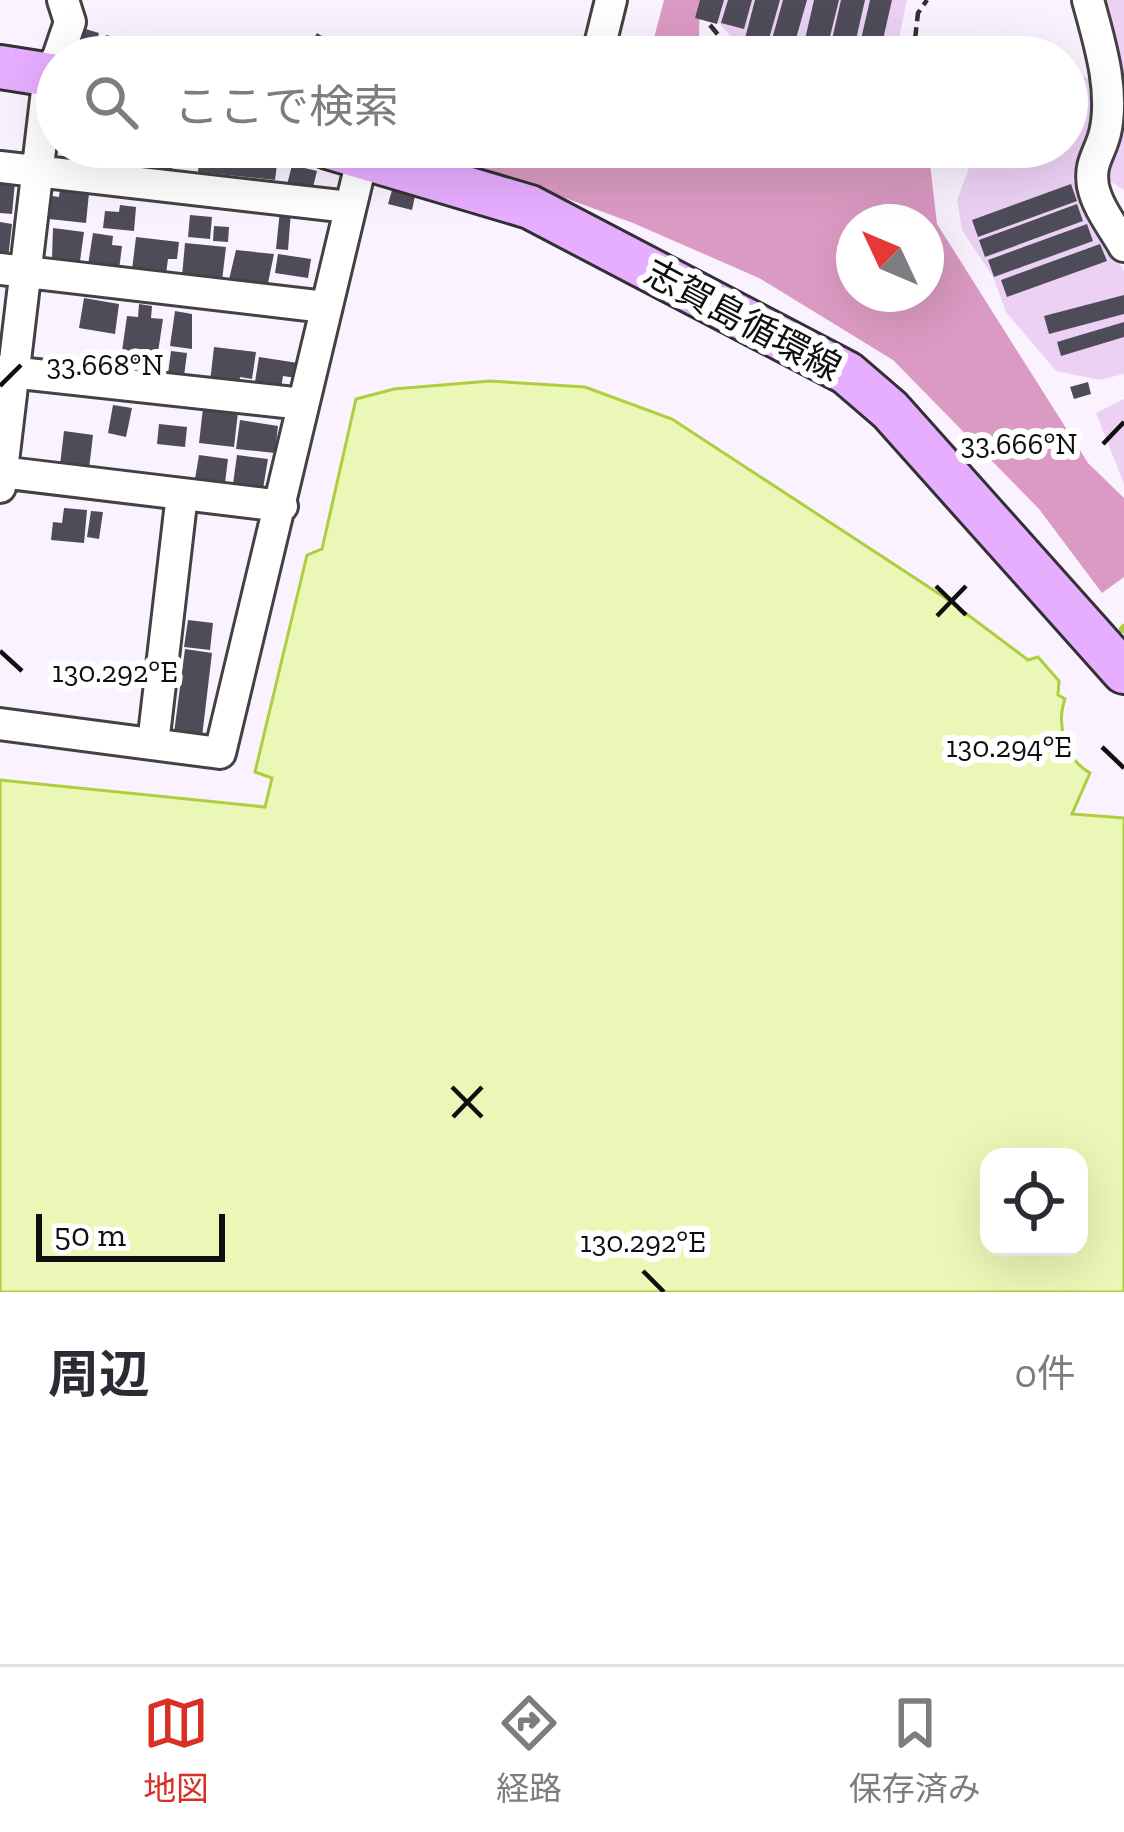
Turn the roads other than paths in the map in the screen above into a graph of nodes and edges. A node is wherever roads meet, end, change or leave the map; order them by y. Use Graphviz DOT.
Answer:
graph roads {
  1 [pos="63,0"];
  2 [pos="611,0"];
  3 [pos="1088,0"];
  4 [pos="65,36"];
  5 [pos="602,36"];
  6 [pos="0,67"];
  7 [pos="36,67"];
  8 [pos="0,166"];
  9 [pos="350,168"];
  10 [pos="408,168"];
  11 [pos="38,170"];
  12 [pos="349,207"];
  13 [pos="1124,246"];
  14 [pos="13,270"];
  15 [pos="325,307"];
  16 [pos="7,372"];
  17 [pos="302,404"];
  18 [pos="1,472"];
  19 [pos="0,487"];
  20 [pos="182,494"];
  21 [pos="282,506"];
  22 [pos="1119,658"];
  23 [pos="0,724"];
  24 [pos="153,744"];
  1 -- 4 [label="street"];
  2 -- 5 [label="street"];
  3 -- 13 [label="street"];
  6 -- 7 [label="main road"];
  8 -- 11 [label="street"];
  9 -- 12 [label="street"];
  10 -- 22 [label="main road, 志賀島循環線"];
  11 -- 12 [label="street"];
  11 -- 14 [label="street"];
  12 -- 15 [label="street"];
  14 -- 15 [label="street"];
  14 -- 16 [label="street"];
  15 -- 17 [label="street"];
  16 -- 17 [label="street"];
  16 -- 18 [label="street"];
  17 -- 21 [label="street"];
  18 -- 19 [label="street"];
  18 -- 20 [label="street"];
  20 -- 21 [label="street"];
  20 -- 24 [label="street"];
  21 -- 24 [label="street"];
  23 -- 24 [label="street"];
}
